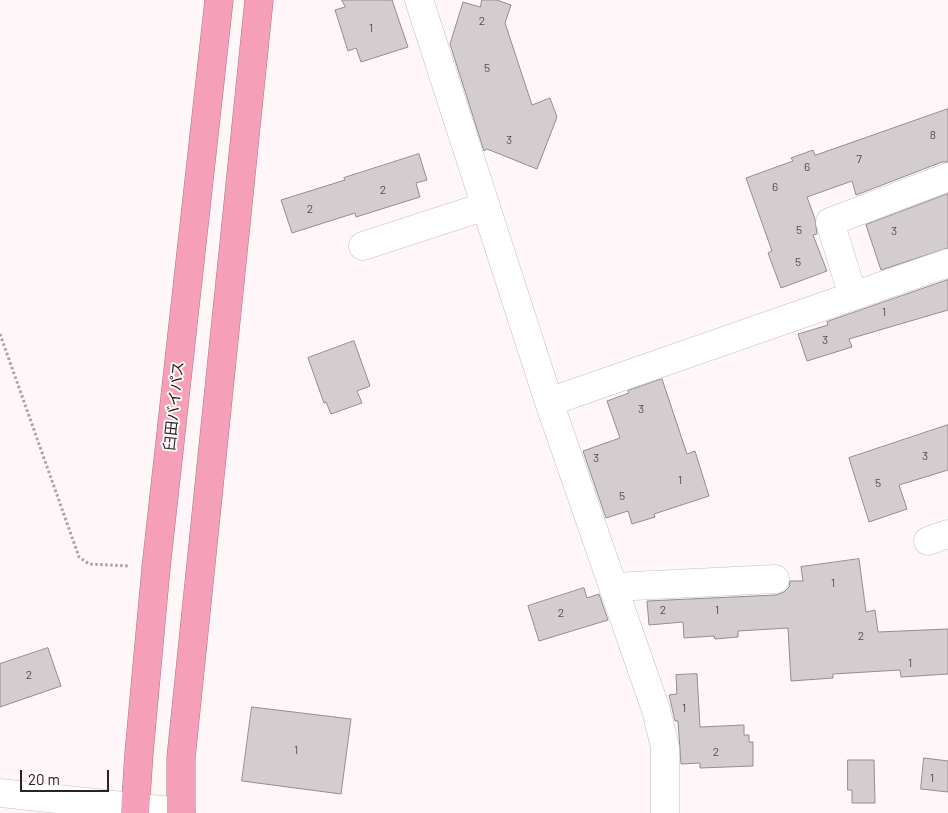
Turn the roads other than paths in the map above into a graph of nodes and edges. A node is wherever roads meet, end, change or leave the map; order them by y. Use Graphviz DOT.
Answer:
graph roads {
  1 [pos="219,0"];
  2 [pos="259,0"];
  3 [pos="419,0"];
  4 [pos="948,177"];
  5 [pos="486,206"];
  6 [pos="363,246"];
  7 [pos="948,263"];
  8 [pos="853,296"];
  9 [pos="549,402"];
  10 [pos="775,579"];
  11 [pos="613,587"];
  12 [pos="0,793"];
  13 [pos="136,810"];
  14 [pos="185,813"];
  15 [pos="665,813"];
  1 -- 13 [label="highway, 臼田バイパス"];
  2 -- 14 [label="highway"];
  3 -- 5 [label="street"];
  4 -- 8 [label="street"];
  5 -- 6 [label="street"];
  5 -- 9 [label="street"];
  7 -- 8 [label="street"];
  8 -- 9 [label="street"];
  9 -- 11 [label="street"];
  10 -- 11 [label="street"];
  11 -- 15 [label="street"];
  12 -- 13 [label="street"];
  13 -- 14 [label="street"];
}
